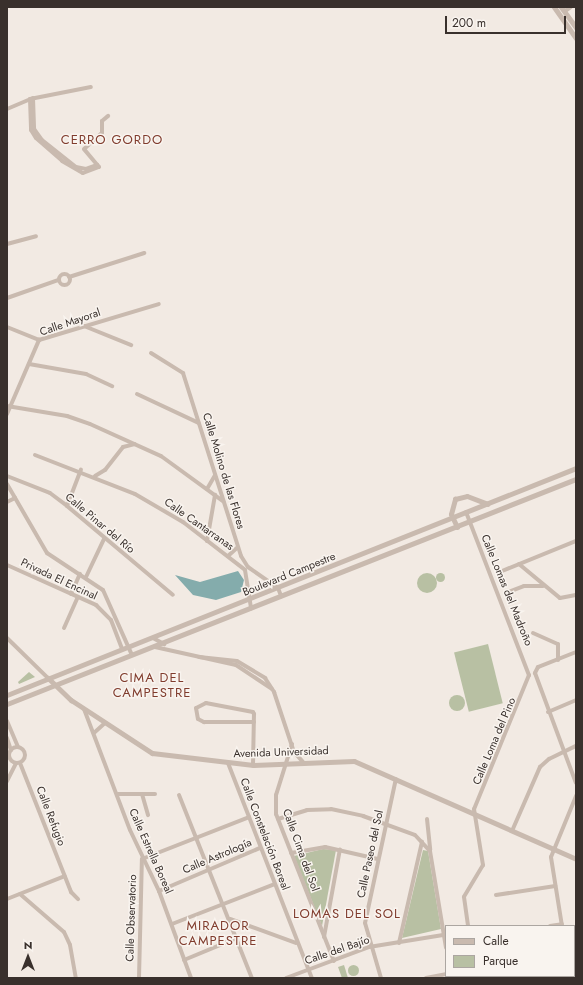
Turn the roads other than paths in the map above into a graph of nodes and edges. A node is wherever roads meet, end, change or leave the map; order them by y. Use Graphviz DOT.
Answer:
graph roads {
  1 [pos="554,7"];
  2 [pos="571,7"];
  3 [pos="563,9"];
  4 [pos="576,28"];
  5 [pos="576,38"];
  6 [pos="91,87"];
  7 [pos="31,99"];
  8 [pos="7,109"];
  9 [pos="108,116"];
  10 [pos="36,236"];
  11 [pos="7,244"];
  12 [pos="144,253"];
  13 [pos="69,278"];
  14 [pos="58,280"];
  15 [pos="7,298"];
  16 [pos="159,304"];
  17 [pos="84,326"];
  18 [pos="7,327"];
  19 [pos="39,340"];
  20 [pos="132,345"];
  21 [pos="151,353"];
  22 [pos="29,364"];
  23 [pos="112,386"];
  24 [pos="136,394"];
  25 [pos="9,406"];
  26 [pos="7,414"];
  27 [pos="199,423"];
  28 [pos="135,444"];
  29 [pos="35,455"];
  30 [pos="576,468"];
  31 [pos="81,470"];
  32 [pos="106,470"];
  33 [pos="215,475"];
  34 [pos="7,476"];
  35 [pos="95,476"];
  36 [pos="576,479"];
  37 [pos="108,482"];
  38 [pos="7,484"];
  39 [pos="207,489"];
  40 [pos="215,495"];
  41 [pos="15,498"];
  42 [pos="224,501"];
  43 [pos="7,502"];
  44 [pos="488,504"];
  45 [pos="68,506"];
  46 [pos="466,512"];
  47 [pos="452,518"];
  48 [pos="470,522"];
  49 [pos="457,528"];
  50 [pos="104,539"];
  51 [pos="207,541"];
  52 [pos="576,541"];
  53 [pos="238,548"];
  54 [pos="228,556"];
  55 [pos="519,564"];
  56 [pos="7,565"];
  57 [pos="502,571"];
  58 [pos="80,574"];
  59 [pos="86,577"];
  60 [pos="544,586"];
  61 [pos="278,588"];
  62 [pos="506,593"];
  63 [pos="71,594"];
  64 [pos="174,595"];
  65 [pos="576,595"];
  66 [pos="281,596"];
  67 [pos="78,597"];
  68 [pos="248,600"];
  69 [pos="110,604"];
  70 [pos="251,609"];
  71 [pos="102,610"];
  72 [pos="64,628"];
  73 [pos="533,633"];
  74 [pos="7,638"];
  75 [pos="153,638"];
  76 [pos="163,643"];
  77 [pos="155,646"];
  78 [pos="128,647"];
  79 [pos="169,648"];
  80 [pos="122,649"];
  81 [pos="576,652"];
  82 [pos="132,655"];
  83 [pos="558,660"];
  84 [pos="529,675"];
  85 [pos="48,678"];
  86 [pos="53,686"];
  87 [pos="7,694"];
  88 [pos="576,700"];
  89 [pos="7,704"];
  90 [pos="84,709"];
  91 [pos="548,712"];
  92 [pos="7,721"];
  93 [pos="254,722"];
  94 [pos="105,723"];
  95 [pos="95,732"];
  96 [pos="7,738"];
  97 [pos="292,744"];
  98 [pos="576,746"];
  99 [pos="18,747"];
  100 [pos="11,750"];
  101 [pos="564,752"];
  102 [pos="8,759"];
  103 [pos="303,762"];
  104 [pos="18,763"];
  105 [pos="228,763"];
  106 [pos="286,763"];
  107 [pos="254,764"];
  108 [pos="396,779"];
  109 [pos="7,781"];
  110 [pos="576,783"];
  111 [pos="118,794"];
  112 [pos="142,794"];
  113 [pos="155,794"];
  114 [pos="179,795"];
  115 [pos="576,796"];
  116 [pos="473,814"];
  117 [pos="148,815"];
  118 [pos="249,817"];
  119 [pos="278,819"];
  120 [pos="427,819"];
  121 [pos="386,822"];
  122 [pos="512,831"];
  123 [pos="197,836"];
  124 [pos="422,842"];
  125 [pos="260,848"];
  126 [pos="552,848"];
  127 [pos="340,849"];
  128 [pos="430,851"];
  129 [pos="291,853"];
  130 [pos="142,859"];
  131 [pos="378,859"];
  132 [pos="576,859"];
  133 [pos="210,869"];
  134 [pos="65,876"];
  135 [pos="275,884"];
  136 [pos="555,886"];
  137 [pos="159,891"];
  138 [pos="20,894"];
  139 [pos="496,895"];
  140 [pos="7,899"];
  141 [pos="78,900"];
  142 [pos="224,905"];
  143 [pos="230,919"];
  144 [pos="172,924"];
  145 [pos="468,925"];
  146 [pos="562,925"];
  147 [pos="443,935"];
  148 [pos="237,938"];
  149 [pos="324,938"];
  150 [pos="399,942"];
  151 [pos="296,943"];
  152 [pos="445,944"];
  153 [pos="369,947"];
  154 [pos="184,960"];
  155 [pos="334,961"];
  156 [pos="309,970"];
  157 [pos="445,974"];
  158 [pos="76,978"];
  159 [pos="139,978"];
  160 [pos="191,978"];
  161 [pos="252,978"];
  162 [pos="286,978"];
  163 [pos="312,978"];
  164 [pos="381,978"];
  165 [pos="426,978"];
  1 -- 5 [label="street"];
  2 -- 3 [label="street"];
  3 -- 4 [label="street"];
  6 -- 7 [label="street"];
  7 -- 8 [label="street"];
  7 -- 9 [label="street"];
  10 -- 11 [label="street"];
  12 -- 13 [label="street"];
  13 -- 14 [label="street"];
  13 -- 14 [label="street"];
  14 -- 15 [label="street"];
  16 -- 17 [label="street, Calle Mayoral"];
  17 -- 19 [label="street, Calle Mayoral"];
  17 -- 20 [label="street"];
  18 -- 19 [label="street"];
  19 -- 22 [label="street, Calle Mayoral"];
  21 -- 27 [label="street, Calle Molino de las Flores"];
  22 -- 23 [label="street"];
  22 -- 25 [label="street, Calle Mayoral"];
  24 -- 27 [label="street"];
  25 -- 26 [label="street, Calle Mayoral"];
  25 -- 28 [label="street"];
  27 -- 33 [label="street, Calle Molino de las Flores"];
  28 -- 32 [label="street"];
  28 -- 39 [label="street"];
  29 -- 31 [label="street, Calle Cantarranas"];
  30 -- 44 [label="street, Boulevard Campestre"];
  31 -- 35 [label="street, Calle Cantarranas"];
  31 -- 45 [label="street"];
  32 -- 35 [label="street"];
  32 -- 37 [label="street"];
  33 -- 39 [label="street"];
  33 -- 42 [label="street, Calle Molino de las Flores"];
  34 -- 45 [label="street, Calle Pinar del Río"];
  35 -- 37 [label="street, Calle Cantarranas"];
  36 -- 48 [label="street, Boulevard Campestre"];
  37 -- 51 [label="street, Calle Cantarranas"];
  38 -- 41 [label="street"];
  39 -- 40 [label="street"];
  40 -- 42 [label="street"];
  40 -- 51 [label="street"];
  41 -- 43 [label="street"];
  41 -- 58 [label="street"];
  42 -- 53 [label="street, Calle Molino de las Flores"];
  44 -- 46 [label="street, Boulevard Campestre"];
  44 -- 47 [label="street"];
  45 -- 50 [label="street, Calle Pinar del Río"];
  46 -- 47 [label="street, Boulevard Campestre"];
  46 -- 48 [label="street, Calle Lomas del Madroño"];
  47 -- 49 [label="street"];
  47 -- 61 [label="street, Boulevard Campestre"];
  48 -- 49 [label="street, Boulevard Campestre"];
  48 -- 84 [label="street, Calle Lomas del Madroño"];
  49 -- 66 [label="street, Boulevard Campestre"];
  50 -- 59 [label="street"];
  50 -- 64 [label="street, Calle Pinar del Río"];
  51 -- 54 [label="street, Calle Cantarranas"];
  52 -- 55 [label="street"];
  53 -- 54 [label="street"];
  53 -- 61 [label="street, Calle Molino de las Flores"];
  54 -- 68 [label="street, Calle Cantarranas"];
  55 -- 57 [label="street"];
  55 -- 60 [label="street"];
  56 -- 63 [label="street, Privada El Encinal"];
  58 -- 59 [label="street"];
  58 -- 63 [label="street"];
  59 -- 69 [label="street"];
  60 -- 62 [label="street"];
  60 -- 65 [label="street"];
  61 -- 66 [label="street"];
  61 -- 68 [label="street, Boulevard Campestre"];
  63 -- 67 [label="street, Privada El Encinal"];
  66 -- 70 [label="street, Boulevard Campestre"];
  67 -- 71 [label="street, Privada El Encinal"];
  67 -- 72 [label="street"];
  68 -- 70 [label="street, Calle Cantarranas"];
  68 -- 75 [label="street, Boulevard Campestre"];
  69 -- 71 [label="street"];
  69 -- 78 [label="street"];
  70 -- 76 [label="street, Boulevard Campestre"];
  71 -- 80 [label="street"];
  73 -- 83 [label="street"];
  74 -- 85 [label="street, Avenida Universidad"];
  75 -- 76 [label="street"];
  75 -- 78 [label="street, Boulevard Campestre"];
  76 -- 77 [label="street, Boulevard Campestre"];
  76 -- 79 [label="street"];
  77 -- 79 [label="street"];
  77 -- 82 [label="street, Boulevard Campestre"];
  78 -- 80 [label="street, Boulevard Campestre"];
  78 -- 82 [label="street"];
  79 -- 97 [label="street"];
  80 -- 85 [label="street, Boulevard Campestre"];
  81 -- 83 [label="street"];
  82 -- 86 [label="street, Boulevard Campestre"];
  83 -- 91 [label="street"];
  84 -- 116 [label="street, Calle Loma del Pino"];
  85 -- 86 [label="street, Avenida Universidad"];
  85 -- 87 [label="street, Boulevard Campestre"];
  86 -- 89 [label="street, Boulevard Campestre"];
  86 -- 90 [label="street, Avenida Universidad"];
  88 -- 91 [label="street"];
  90 -- 94 [label="street, Avenida Universidad"];
  90 -- 95 [label="street, Calle Estrella Boreal"];
  91 -- 101 [label="street"];
  92 -- 99 [label="street"];
  93 -- 93 [label="street"];
  93 -- 107 [label="street"];
  94 -- 95 [label="street"];
  94 -- 105 [label="street, Avenida Universidad"];
  95 -- 111 [label="street, Calle Estrella Boreal"];
  96 -- 100 [label="street"];
  97 -- 103 [label="street"];
  97 -- 106 [label="street, Calle Cima del Sol"];
  98 -- 101 [label="street"];
  99 -- 100 [label="street"];
  99 -- 104 [label="street, Calle Refugio"];
  100 -- 102 [label="street"];
  101 -- 110 [label="street"];
  101 -- 122 [label="street"];
  102 -- 104 [label="street"];
  103 -- 106 [label="street, Avenida Universidad"];
  103 -- 108 [label="street, Avenida Universidad"];
  104 -- 109 [label="street"];
  104 -- 134 [label="street, Calle Refugio"];
  105 -- 107 [label="street, Avenida Universidad"];
  105 -- 118 [label="street, Calle Constelación Boreal"];
  106 -- 107 [label="street, Avenida Universidad"];
  106 -- 119 [label="street, Calle Cima del Sol"];
  108 -- 116 [label="street, Avenida Universidad"];
  108 -- 121 [label="street, Calle Paseo del Sol"];
  111 -- 112 [label="street"];
  111 -- 130 [label="street, Calle Estrella Boreal"];
  112 -- 113 [label="street"];
  112 -- 117 [label="street"];
  114 -- 123 [label="street"];
  115 -- 126 [label="street"];
  116 -- 122 [label="street, Avenida Universidad"];
  116 -- 145 [label="street"];
  118 -- 123 [label="street"];
  118 -- 125 [label="street, Calle Constelación Boreal"];
  119 -- 121 [label="street"];
  119 -- 129 [label="street, Calle Cima del Sol"];
  120 -- 128 [label="street"];
  121 -- 124 [label="street"];
  121 -- 131 [label="street, Calle Paseo del Sol"];
  122 -- 126 [label="street, Avenida Universidad"];
  123 -- 130 [label="street"];
  123 -- 133 [label="street"];
  124 -- 128 [label="street"];
  124 -- 150 [label="street"];
  125 -- 133 [label="street, Calle Astrología"];
  125 -- 135 [label="street, Calle Constelación Boreal"];
  126 -- 132 [label="street, Avenida Universidad"];
  126 -- 136 [label="street"];
  127 -- 129 [label="street"];
  127 -- 131 [label="street"];
  127 -- 149 [label="street"];
  128 -- 147 [label="street"];
  129 -- 149 [label="street, Calle Cima del Sol"];
  130 -- 137 [label="street, Calle Estrella Boreal"];
  130 -- 159 [label="street, Calle Observatorio"];
  131 -- 153 [label="street, Calle Paseo del Sol"];
  133 -- 137 [label="street, Calle Astrología"];
  133 -- 142 [label="street"];
  134 -- 138 [label="street"];
  134 -- 141 [label="street, Calle Refugio"];
  135 -- 142 [label="street"];
  135 -- 151 [label="street, Calle Constelación Boreal"];
  136 -- 139 [label="street"];
  136 -- 146 [label="street"];
  137 -- 144 [label="street, Calle Estrella Boreal"];
  138 -- 140 [label="street"];
  138 -- 158 [label="street"];
  142 -- 143 [label="street"];
  142 -- 144 [label="street"];
  143 -- 148 [label="street"];
  143 -- 151 [label="street"];
  144 -- 154 [label="street, Calle Estrella Boreal"];
  147 -- 150 [label="street, Calle del Bajío"];
  147 -- 152 [label="street"];
  148 -- 154 [label="street"];
  148 -- 161 [label="street"];
  149 -- 155 [label="street, Calle Cima del Sol"];
  150 -- 153 [label="street, Calle del Bajío"];
  151 -- 156 [label="street, Calle Constelación Boreal"];
  153 -- 155 [label="street, Calle del Bajío"];
  153 -- 164 [label="street, Calle Paseo del Sol"];
  154 -- 160 [label="street, Calle Estrella Boreal"];
  155 -- 156 [label="street, Calle del Bajío"];
  156 -- 162 [label="street, Calle del Bajío"];
  156 -- 163 [label="street, Calle Constelación Boreal"];
  157 -- 165 [label="street"];
}
